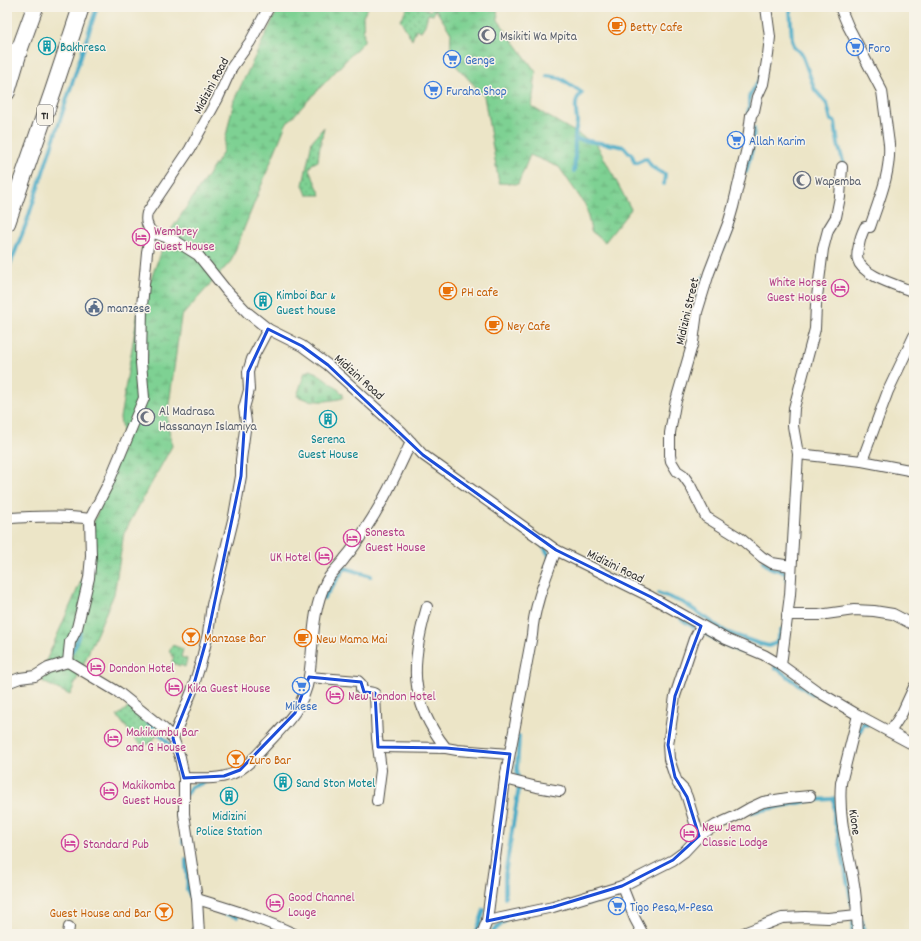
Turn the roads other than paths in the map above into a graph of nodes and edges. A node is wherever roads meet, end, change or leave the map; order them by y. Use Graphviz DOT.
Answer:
graph roads {
  1 [pos="35,7"];
  2 [pos="80,7"];
  3 [pos="269,7"];
  4 [pos="766,7"];
  5 [pos="840,7"];
  6 [pos="13,48"];
  7 [pos="7,92"];
  8 [pos="842,167"];
  9 [pos="7,223"];
  10 [pos="151,232"];
  11 [pos="914,292"];
  12 [pos="268,329"];
  13 [pos="914,336"];
  14 [pos="411,442"];
  15 [pos="798,454"];
  16 [pos="862,461"];
  17 [pos="914,471"];
  18 [pos="7,518"];
  19 [pos="90,519"];
  20 [pos="556,550"];
  21 [pos="791,566"];
  22 [pos="427,607"];
  23 [pos="787,615"];
  24 [pos="914,625"];
  25 [pos="701,626"];
  26 [pos="68,662"];
  27 [pos="782,665"];
  28 [pos="309,677"];
  29 [pos="7,684"];
  30 [pos="914,687"];
  31 [pos="858,715"];
  32 [pos="890,732"];
  33 [pos="173,738"];
  34 [pos="914,745"];
  35 [pos="378,747"];
  36 [pos="446,748"];
  37 [pos="510,754"];
  38 [pos="184,778"];
  39 [pos="505,779"];
  40 [pos="560,790"];
  41 [pos="810,796"];
  42 [pos="377,801"];
  43 [pos="699,836"];
  44 [pos="622,886"];
  45 [pos="197,899"];
  46 [pos="857,915"];
  47 [pos="487,921"];
  48 [pos="199,934"];
  49 [pos="294,934"];
  50 [pos="482,934"];
  51 [pos="643,934"];
  52 [pos="742,934"];
  53 [pos="858,934"];
  1 -- 6 [label="highway"];
  2 -- 9 [label="highway, T1"];
  3 -- 10 [label="street, Midizini Road"];
  4 -- 21 [label="street, Midizini Street"];
  5 -- 11 [label="street"];
  6 -- 7 [label="highway"];
  8 -- 15 [label="street"];
  10 -- 12 [label="street, Midizini Road"];
  10 -- 19 [label="street"];
  12 -- 14 [label="street, Midizini Road"];
  12 -- 33 [label="street"];
  13 -- 16 [label="street"];
  14 -- 20 [label="street, Midizini Road"];
  14 -- 28 [label="street"];
  15 -- 16 [label="street"];
  15 -- 21 [label="street"];
  16 -- 17 [label="street"];
  18 -- 19 [label="street"];
  19 -- 26 [label="street"];
  20 -- 25 [label="street, Midizini Road"];
  20 -- 37 [label="street"];
  21 -- 23 [label="street"];
  22 -- 36 [label="street"];
  23 -- 24 [label="street"];
  23 -- 27 [label="street"];
  25 -- 27 [label="street, Midizini Road"];
  25 -- 43 [label="street"];
  26 -- 29 [label="street"];
  26 -- 33 [label="street"];
  27 -- 31 [label="street, Midizini Road"];
  28 -- 35 [label="street"];
  28 -- 38 [label="street"];
  30 -- 32 [label="street"];
  31 -- 32 [label="street, Midizini Road"];
  31 -- 46 [label="street, Kione"];
  32 -- 34 [label="street, Midizini Road"];
  33 -- 38 [label="street"];
  35 -- 36 [label="street"];
  35 -- 42 [label="street"];
  36 -- 37 [label="street"];
  37 -- 39 [label="street"];
  38 -- 45 [label="street"];
  39 -- 40 [label="street"];
  39 -- 47 [label="street"];
  41 -- 43 [label="street"];
  43 -- 44 [label="street"];
  44 -- 47 [label="street"];
  44 -- 51 [label="street"];
  45 -- 48 [label="street"];
  45 -- 49 [label="street"];
  46 -- 52 [label="street"];
  46 -- 53 [label="street, Kione"];
  47 -- 50 [label="street"];
}
